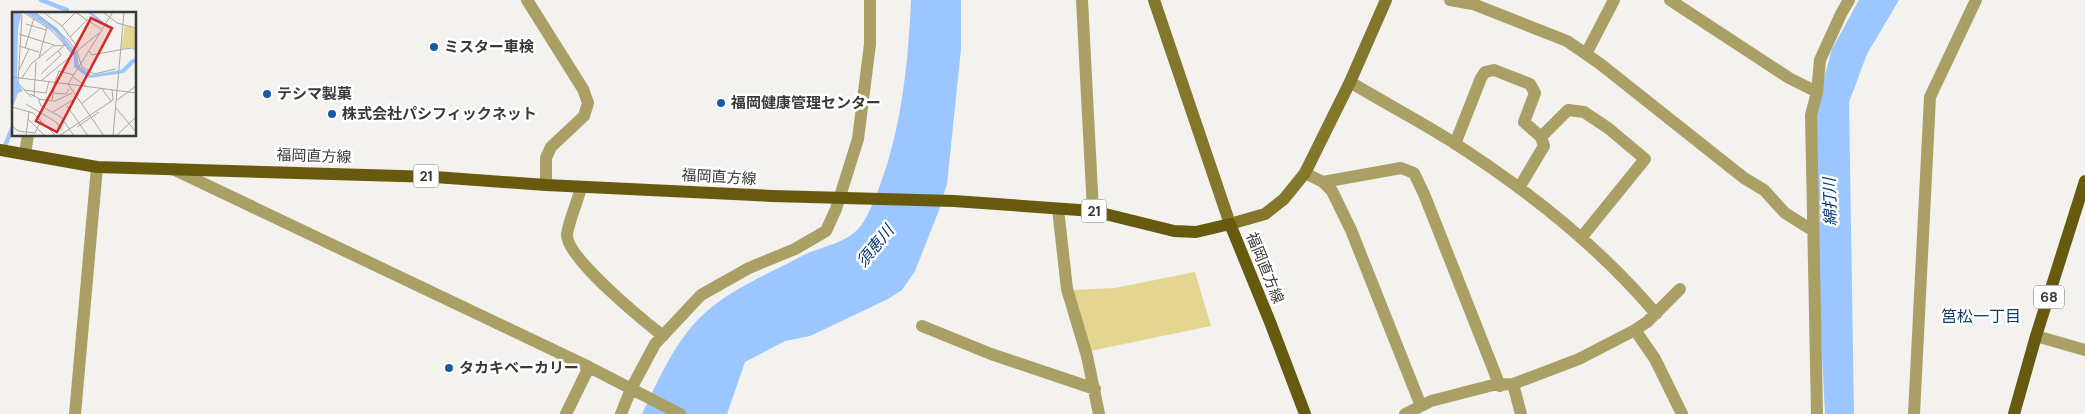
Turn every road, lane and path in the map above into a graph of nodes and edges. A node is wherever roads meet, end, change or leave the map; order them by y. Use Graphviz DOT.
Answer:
graph roads {
  1 [pos="527,0"];
  2 [pos="870,0"];
  3 [pos="1082,0"];
  4 [pos="1154,0"];
  5 [pos="1386,0"];
  6 [pos="1450,0"];
  7 [pos="1614,0"];
  8 [pos="1670,0"];
  9 [pos="1849,0"];
  10 [pos="1976,0"];
  11 [pos="1586,54"];
  12 [pos="1350,82"];
  13 [pos="1817,92"];
  14 [pos="28,136"];
  15 [pos="1541,137"];
  16 [pos="1455,144"];
  17 [pos="0,150"];
  18 [pos="25,153"];
  19 [pos="97,167"];
  20 [pos="173,169"];
  21 [pos="1304,172"];
  22 [pos="2085,181"];
  23 [pos="1323,182"];
  24 [pos="546,185"];
  25 [pos="581,187"];
  26 [pos="1519,188"];
  27 [pos="840,197"];
  28 [pos="1058,209"];
  29 [pos="1093,210"];
  30 [pos="1230,224"];
  31 [pos="1812,230"];
  32 [pos="1581,238"];
  33 [pos="1680,289"];
  34 [pos="1656,314"];
  35 [pos="922,326"];
  36 [pos="1635,330"];
  37 [pos="663,336"];
  38 [pos="2036,336"];
  39 [pos="2085,350"];
  40 [pos="589,367"];
  41 [pos="1506,385"];
  42 [pos="631,389"];
  43 [pos="1095,389"];
  44 [pos="1421,406"];
  45 [pos="75,414"];
  46 [pos="566,414"];
  47 [pos="621,414"];
  48 [pos="680,414"];
  49 [pos="1099,414"];
  50 [pos="1305,414"];
  51 [pos="1405,414"];
  52 [pos="1521,414"];
  53 [pos="1682,414"];
  54 [pos="1817,414"];
  55 [pos="1914,414"];
  56 [pos="2014,414"];
  1 -- 24 [label="street"];
  2 -- 27 [label="street"];
  3 -- 29 [label="street"];
  4 -- 30 [label="street"];
  5 -- 12 [label="street"];
  6 -- 11 [label="street"];
  7 -- 11 [label="street"];
  8 -- 13 [label="street"];
  9 -- 13 [label="street"];
  10 -- 55 [label="street"];
  11 -- 31 [label="street"];
  12 -- 16 [label="street"];
  12 -- 21 [label="street"];
  13 -- 31 [label="street"];
  14 -- 18 [label="street"];
  15 -- 16 [label="street"];
  15 -- 26 [label="street"];
  15 -- 32 [label="street"];
  16 -- 26 [label="street"];
  17 -- 18 [label="main road, 福岡直方線 / 21"];
  18 -- 19 [label="main road, 福岡直方線 / 21"];
  19 -- 20 [label="main road, 福岡直方線 / 21"];
  19 -- 45 [label="street"];
  20 -- 24 [label="main road, 福岡直方線 / 21"];
  20 -- 40 [label="street"];
  21 -- 23 [label="street"];
  21 -- 30 [label="street"];
  22 -- 38 [label="main road, 68"];
  23 -- 41 [label="street"];
  23 -- 44 [label="street"];
  24 -- 25 [label="main road, 福岡直方線 / 21"];
  25 -- 27 [label="main road, 福岡直方線 / 21"];
  25 -- 37 [label="street"];
  26 -- 32 [label="street"];
  27 -- 28 [label="main road, 福岡直方線 / 21"];
  27 -- 37 [label="street"];
  28 -- 29 [label="main road, 福岡直方線 / 21"];
  28 -- 43 [label="street"];
  29 -- 30 [label="main road, 福岡直方線 / 21"];
  30 -- 50 [label="main road, 福岡直方線"];
  31 -- 54 [label="street"];
  32 -- 34 [label="street"];
  33 -- 34 [label="street"];
  34 -- 36 [label="street"];
  35 -- 43 [label="street"];
  36 -- 41 [label="street"];
  36 -- 53 [label="street"];
  37 -- 42 [label="street"];
  38 -- 39 [label="street"];
  38 -- 56 [label="main road, 68"];
  40 -- 42 [label="street"];
  40 -- 46 [label="street"];
  41 -- 44 [label="street"];
  41 -- 52 [label="street"];
  42 -- 47 [label="street"];
  42 -- 48 [label="street"];
  43 -- 49 [label="street"];
  44 -- 51 [label="street"];
}
